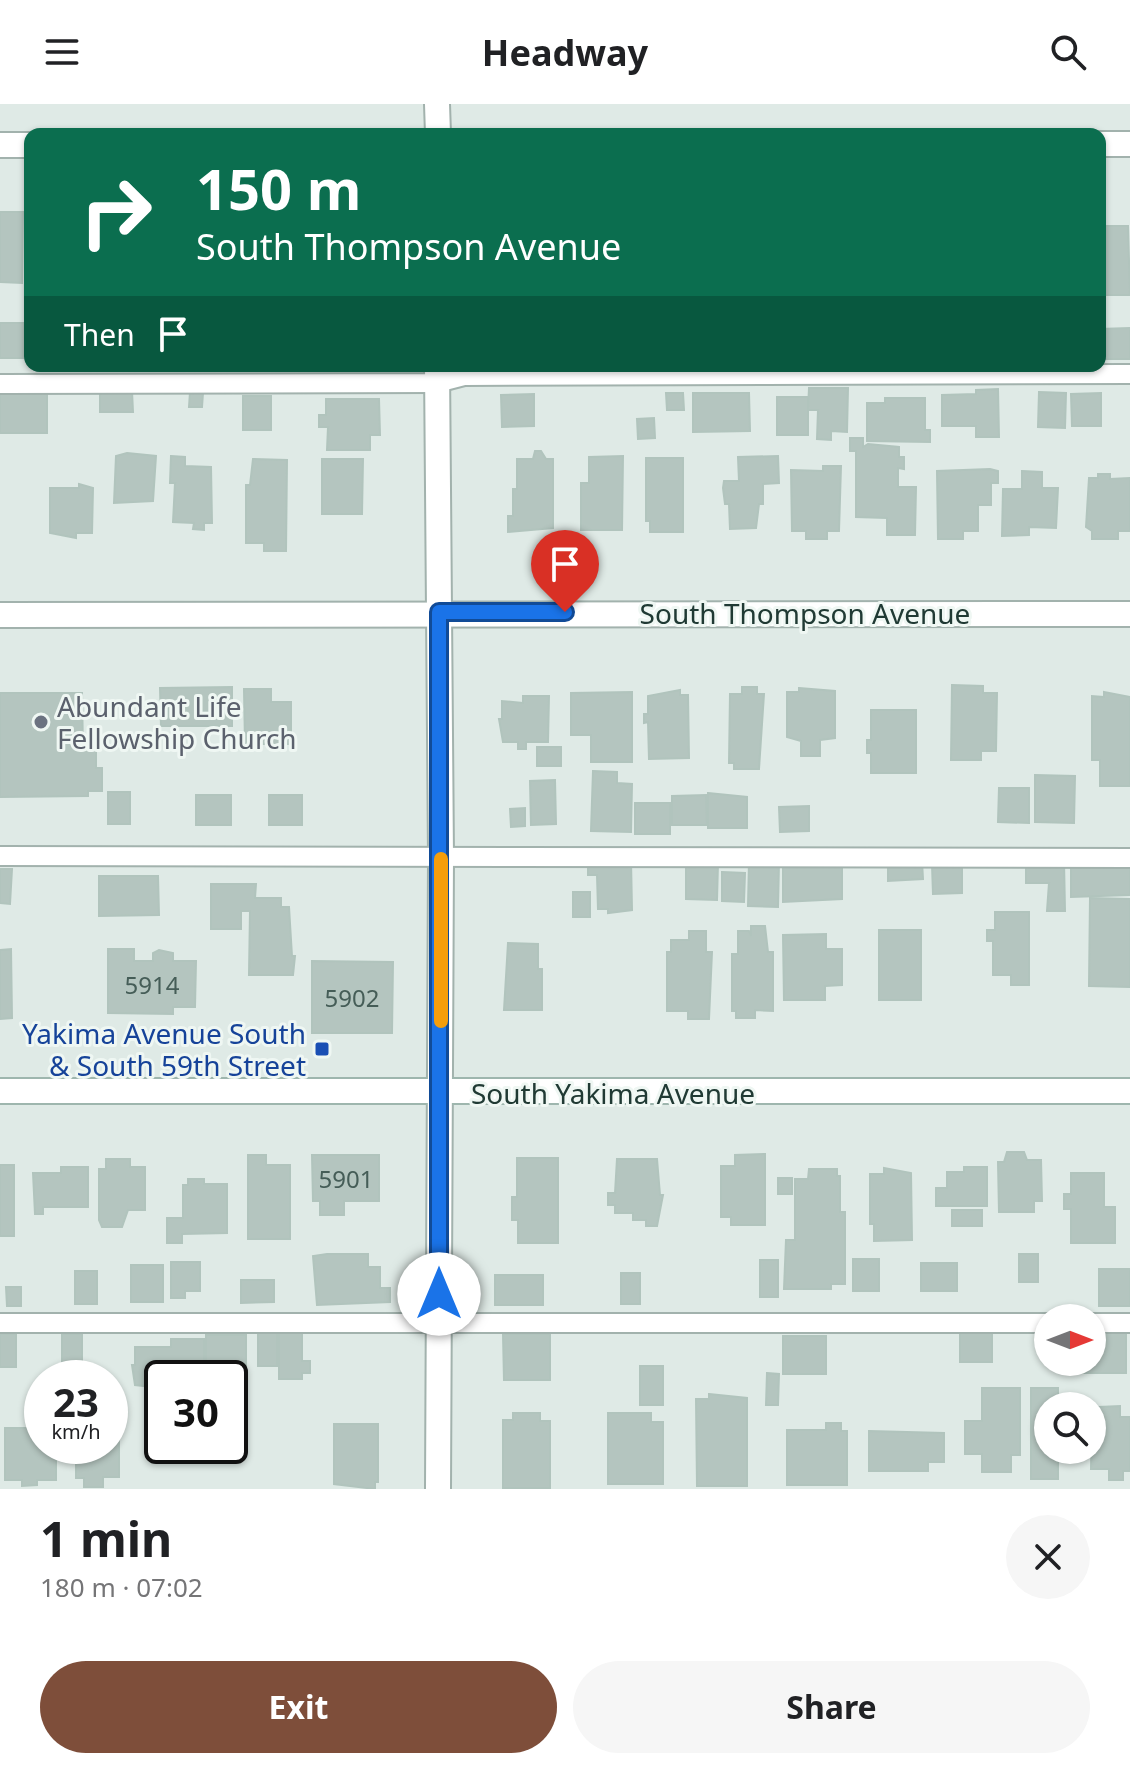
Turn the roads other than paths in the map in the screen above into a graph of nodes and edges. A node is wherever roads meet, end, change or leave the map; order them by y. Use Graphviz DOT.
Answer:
graph roads {
  1 [pos="437,104"];
  2 [pos="438,128"];
  3 [pos="1106,144"];
  4 [pos="1130,144"];
  5 [pos="0,145"];
  6 [pos="24,145"];
  7 [pos="437,374"];
  8 [pos="1130,374"];
  9 [pos="0,384"];
  10 [pos="439,612"];
  11 [pos="1130,614"];
  12 [pos="0,615"];
  13 [pos="0,856"];
  14 [pos="441,857"];
  15 [pos="1130,858"];
  16 [pos="0,1091"];
  17 [pos="1130,1091"];
  18 [pos="440,1094"];
  19 [pos="0,1323"];
  20 [pos="439,1323"];
  21 [pos="1034,1323"];
  22 [pos="1106,1323"];
  23 [pos="1130,1323"];
  24 [pos="438,1489"];
  1 -- 2 [label="street"];
  3 -- 4 [label="street"];
  5 -- 6 [label="street"];
  7 -- 8 [label="lane"];
  7 -- 9 [label="lane"];
  7 -- 10 [label="street"];
  10 -- 11 [label="street, South Thompson Avenue"];
  10 -- 12 [label="street, South Thompson Avenue"];
  10 -- 14 [label="street"];
  13 -- 14 [label="lane"];
  14 -- 15 [label="lane"];
  14 -- 18 [label="street"];
  16 -- 18 [label="street, South Yakima Avenue"];
  17 -- 18 [label="street, South Yakima Avenue"];
  18 -- 20 [label="street"];
  19 -- 20 [label="lane"];
  20 -- 21 [label="lane"];
  20 -- 24 [label="street"];
  22 -- 23 [label="lane"];
}
